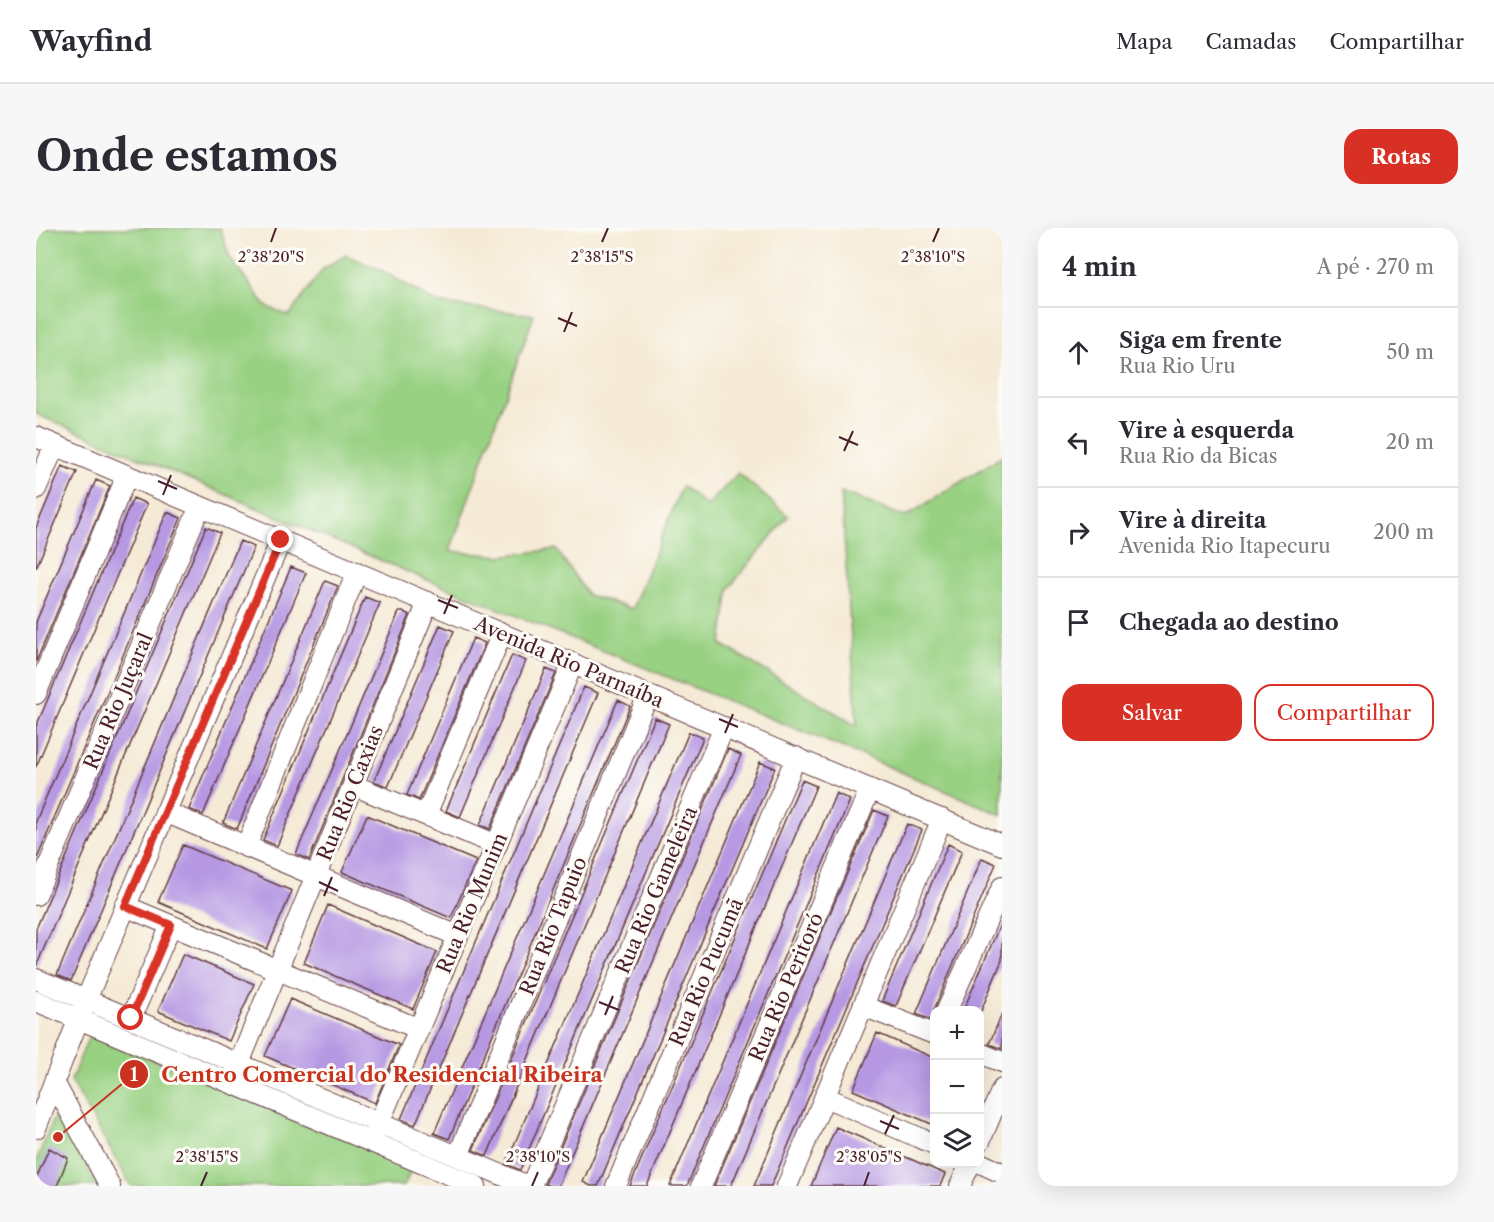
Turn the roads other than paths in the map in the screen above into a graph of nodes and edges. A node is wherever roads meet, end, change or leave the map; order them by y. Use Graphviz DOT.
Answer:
graph roads {
  1 [pos="36,437"];
  2 [pos="55,445"];
  3 [pos="127,475"];
  4 [pos="36,489"];
  5 [pos="200,506"];
  6 [pos="281,540"];
  7 [pos="357,572"];
  8 [pos="428,602"];
  9 [pos="502,633"];
  10 [pos="573,663"];
  11 [pos="36,694"];
  12 [pos="648,695"];
  13 [pos="724,727"];
  14 [pos="796,757"];
  15 [pos="353,785"];
  16 [pos="870,789"];
  17 [pos="165,812"];
  18 [pos="426,815"];
  19 [pos="942,819"];
  20 [pos="1002,844"];
  21 [pos="497,845"];
  22 [pos="246,847"];
  23 [pos="316,876"];
  24 [pos="1002,887"];
  25 [pos="36,896"];
  26 [pos="125,906"];
  27 [pos="171,925"];
  28 [pos="458,936"];
  29 [pos="278,969"];
  30 [pos="36,979"];
  31 [pos="86,1000"];
  32 [pos="36,1001"];
  33 [pos="863,1006"];
  34 [pos="949,1006"];
  35 [pos="131,1018"];
  36 [pos="79,1019"];
  37 [pos="419,1029"];
  38 [pos="930,1032"];
  39 [pos="984,1055"];
  40 [pos="1002,1062"];
  41 [pos="239,1064"];
  42 [pos="54,1083"];
  43 [pos="231,1083"];
  44 [pos="1002,1089"];
  45 [pos="825,1097"];
  46 [pos="379,1123"];
  47 [pos="36,1128"];
  48 [pos="984,1132"];
  49 [pos="371,1142"];
  50 [pos="930,1142"];
  51 [pos="458,1156"];
  52 [pos="984,1165"];
  53 [pos="968,1168"];
  54 [pos="1002,1173"];
  55 [pos="110,1186"];
  56 [pos="476,1186"];
  57 [pos="530,1186"];
  58 [pos="616,1186"];
  59 [pos="701,1186"];
  60 [pos="787,1186"];
  61 [pos="960,1186"];
  1 -- 2 [label="street, Avenida Rio Parnaíba"];
  2 -- 3 [label="street, Avenida Rio Parnaíba"];
  2 -- 4 [label="street"];
  3 -- 5 [label="street, Avenida Rio Parnaíba"];
  3 -- 11 [label="street"];
  5 -- 6 [label="street, Avenida Rio Parnaíba"];
  5 -- 25 [label="street, Rua Rio Juçaral"];
  6 -- 7 [label="street, Avenida Rio Parnaíba"];
  6 -- 17 [label="street"];
  7 -- 8 [label="street, Avenida Rio Parnaíba"];
  7 -- 22 [label="street"];
  8 -- 9 [label="street, Avenida Rio Parnaíba"];
  8 -- 15 [label="street, Rua Rio Caxias"];
  9 -- 10 [label="street, Avenida Rio Parnaíba"];
  9 -- 18 [label="street"];
  10 -- 12 [label="street, Avenida Rio Parnaíba"];
  10 -- 21 [label="street, Rua Rio Munim"];
  12 -- 13 [label="street, Avenida Rio Parnaíba"];
  12 -- 51 [label="street, Rua Rio Tapuio"];
  13 -- 14 [label="street, Avenida Rio Parnaíba"];
  13 -- 57 [label="street, Rua Rio Gameleira"];
  14 -- 16 [label="street, Avenida Rio Parnaíba"];
  14 -- 58 [label="street, Rua Rio Pucumã"];
  15 -- 18 [label="street"];
  15 -- 23 [label="street, Rua Rio Caxias"];
  16 -- 19 [label="street, Avenida Rio Parnaíba"];
  16 -- 59 [label="street, Rua Rio Peritoró"];
  17 -- 22 [label="street"];
  17 -- 26 [label="street"];
  18 -- 21 [label="street"];
  19 -- 20 [label="street, Avenida Rio Parnaíba"];
  19 -- 33 [label="street"];
  21 -- 28 [label="street, Rua Rio Munim"];
  22 -- 23 [label="street"];
  23 -- 28 [label="street"];
  23 -- 29 [label="street, Rua Rio Caxias"];
  24 -- 34 [label="street"];
  26 -- 27 [label="street"];
  26 -- 31 [label="street"];
  27 -- 29 [label="street"];
  27 -- 35 [label="street"];
  28 -- 37 [label="street, Rua Rio Munim"];
  29 -- 37 [label="street"];
  29 -- 41 [label="street, Rua Rio Caxias"];
  30 -- 31 [label="street"];
  31 -- 35 [label="street"];
  31 -- 36 [label="street"];
  32 -- 36 [label="street"];
  33 -- 38 [label="street"];
  33 -- 45 [label="street"];
  35 -- 41 [label="street"];
  36 -- 42 [label="street"];
  36 -- 43 [label="street"];
  37 -- 46 [label="street, Rua Rio Munim"];
  39 -- 40 [label="street"];
  41 -- 43 [label="street, Rua Rio Caxias"];
  41 -- 46 [label="street"];
  42 -- 47 [label="street"];
  42 -- 55 [label="street"];
  43 -- 49 [label="street"];
  44 -- 48 [label="street"];
  45 -- 50 [label="street"];
  45 -- 60 [label="street"];
  46 -- 49 [label="street, Rua Rio Munim"];
  46 -- 51 [label="street"];
  49 -- 56 [label="street"];
  51 -- 57 [label="street"];
  52 -- 54 [label="street"];
  53 -- 61 [label="street"];
}
